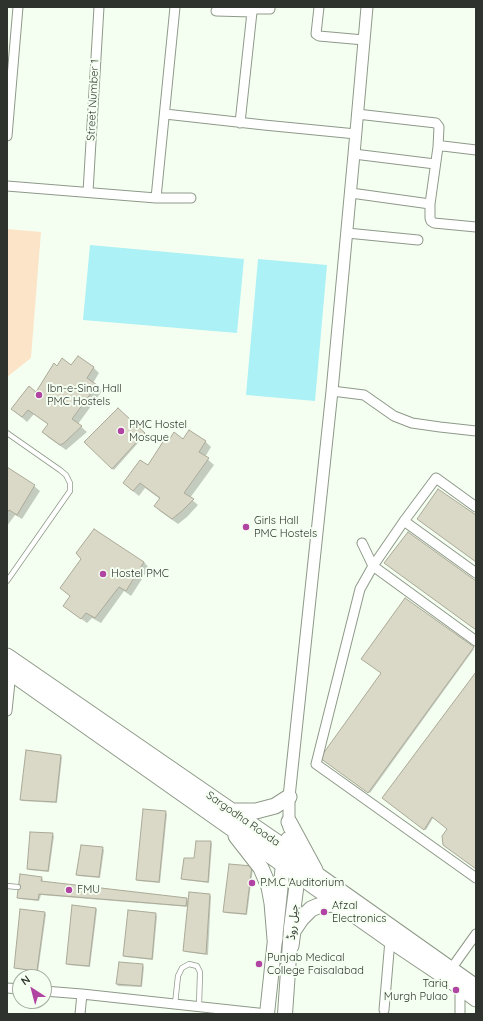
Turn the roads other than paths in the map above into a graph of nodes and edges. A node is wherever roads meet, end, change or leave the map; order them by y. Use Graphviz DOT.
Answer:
graph roads {
  1 [pos="18,7"];
  2 [pos="99,7"];
  3 [pos="175,7"];
  4 [pos="270,7"];
  5 [pos="319,7"];
  6 [pos="367,7"];
  7 [pos="216,11"];
  8 [pos="252,12"];
  9 [pos="364,40"];
  10 [pos="165,114"];
  11 [pos="357,114"];
  12 [pos="240,123"];
  13 [pos="356,134"];
  14 [pos="7,136"];
  15 [pos="438,147"];
  16 [pos="476,150"];
  17 [pos="354,154"];
  18 [pos="435,164"];
  19 [pos="7,186"];
  20 [pos="88,192"];
  21 [pos="351,193"];
  22 [pos="156,198"];
  23 [pos="192,198"];
  24 [pos="430,204"];
  25 [pos="476,227"];
  26 [pos="347,233"];
  27 [pos="418,240"];
  28 [pos="332,391"];
  29 [pos="476,431"];
  30 [pos="7,433"];
  31 [pos="476,507"];
  32 [pos="404,521"];
  33 [pos="362,543"];
  34 [pos="373,566"];
  35 [pos="476,572"];
  36 [pos="7,581"];
  37 [pos="476,641"];
  38 [pos="7,656"];
  39 [pos="9,671"];
  40 [pos="7,711"];
  41 [pos="289,796"];
  42 [pos="230,818"];
  43 [pos="289,822"];
  44 [pos="287,851"];
  45 [pos="298,874"];
  46 [pos="319,876"];
  47 [pos="476,878"];
  48 [pos="7,886"];
  49 [pos="18,887"];
  50 [pos="355,915"];
  51 [pos="476,934"];
  52 [pos="275,939"];
  53 [pos="390,940"];
  54 [pos="291,946"];
  55 [pos="451,969"];
  56 [pos="460,987"];
  57 [pos="476,987"];
  58 [pos="52,992"];
  59 [pos="82,994"];
  60 [pos="476,999"];
  61 [pos="175,1004"];
  62 [pos="199,1006"];
  63 [pos="384,1010"];
  64 [pos="80,1014"];
  65 [pos="267,1014"];
  66 [pos="285,1014"];
  67 [pos="460,1014"];
  1 -- 14 [label="street"];
  2 -- 20 [label="street, Street Number 1"];
  3 -- 10 [label="street"];
  4 -- 8 [label="street"];
  5 -- 9 [label="street"];
  6 -- 9 [label="street"];
  7 -- 8 [label="street"];
  8 -- 12 [label="street"];
  9 -- 11 [label="street"];
  10 -- 12 [label="street"];
  10 -- 22 [label="street"];
  11 -- 13 [label="street"];
  11 -- 15 [label="street"];
  12 -- 13 [label="street"];
  13 -- 17 [label="street"];
  15 -- 16 [label="street"];
  15 -- 18 [label="street"];
  17 -- 18 [label="street"];
  17 -- 21 [label="street"];
  18 -- 24 [label="street"];
  19 -- 20 [label="street"];
  20 -- 22 [label="street"];
  21 -- 24 [label="street"];
  21 -- 26 [label="street"];
  22 -- 23 [label="street"];
  24 -- 25 [label="street"];
  26 -- 27 [label="street"];
  26 -- 28 [label="street"];
  28 -- 29 [label="street"];
  28 -- 41 [label="street"];
  30 -- 36 [label="lane"];
  31 -- 32 [label="street"];
  32 -- 34 [label="street"];
  32 -- 35 [label="street"];
  33 -- 34 [label="street"];
  34 -- 37 [label="street"];
  34 -- 47 [label="street"];
  38 -- 42 [label="highway, Sargodha Roada"];
  39 -- 40 [label="street"];
  39 -- 42 [label="highway, Sargodha Roada"];
  41 -- 42 [label="highway"];
  41 -- 43 [label="street"];
  42 -- 44 [label="highway, Sargodha Roada"];
  42 -- 52 [label="highway"];
  43 -- 44 [label="street"];
  43 -- 46 [label="highway"];
  44 -- 45 [label="highway, Sargodha Roada"];
  44 -- 46 [label="highway, Sargodha Roada"];
  44 -- 52 [label="main road, جیل روڈ"];
  45 -- 50 [label="highway, Sargodha Roada"];
  45 -- 54 [label="main road, جیل روڈ"];
  46 -- 55 [label="highway, Sargodha Roada"];
  48 -- 49 [label="lane"];
  50 -- 53 [label="highway, Sargodha Roada"];
  50 -- 54 [label="highway"];
  51 -- 55 [label="street"];
  52 -- 65 [label="main road, جیل روڈ"];
  53 -- 56 [label="highway, Sargodha Roada"];
  53 -- 63 [label="street"];
  54 -- 66 [label="main road, جیل روڈ"];
  55 -- 57 [label="highway, Sargodha Roada"];
  56 -- 60 [label="highway, Sargodha Roada"];
  56 -- 67 [label="street"];
  58 -- 59 [label="street"];
  59 -- 61 [label="street"];
  59 -- 64 [label="street"];
  61 -- 62 [label="street"];
  61 -- 62 [label="lane"];
  62 -- 65 [label="street"];
}
